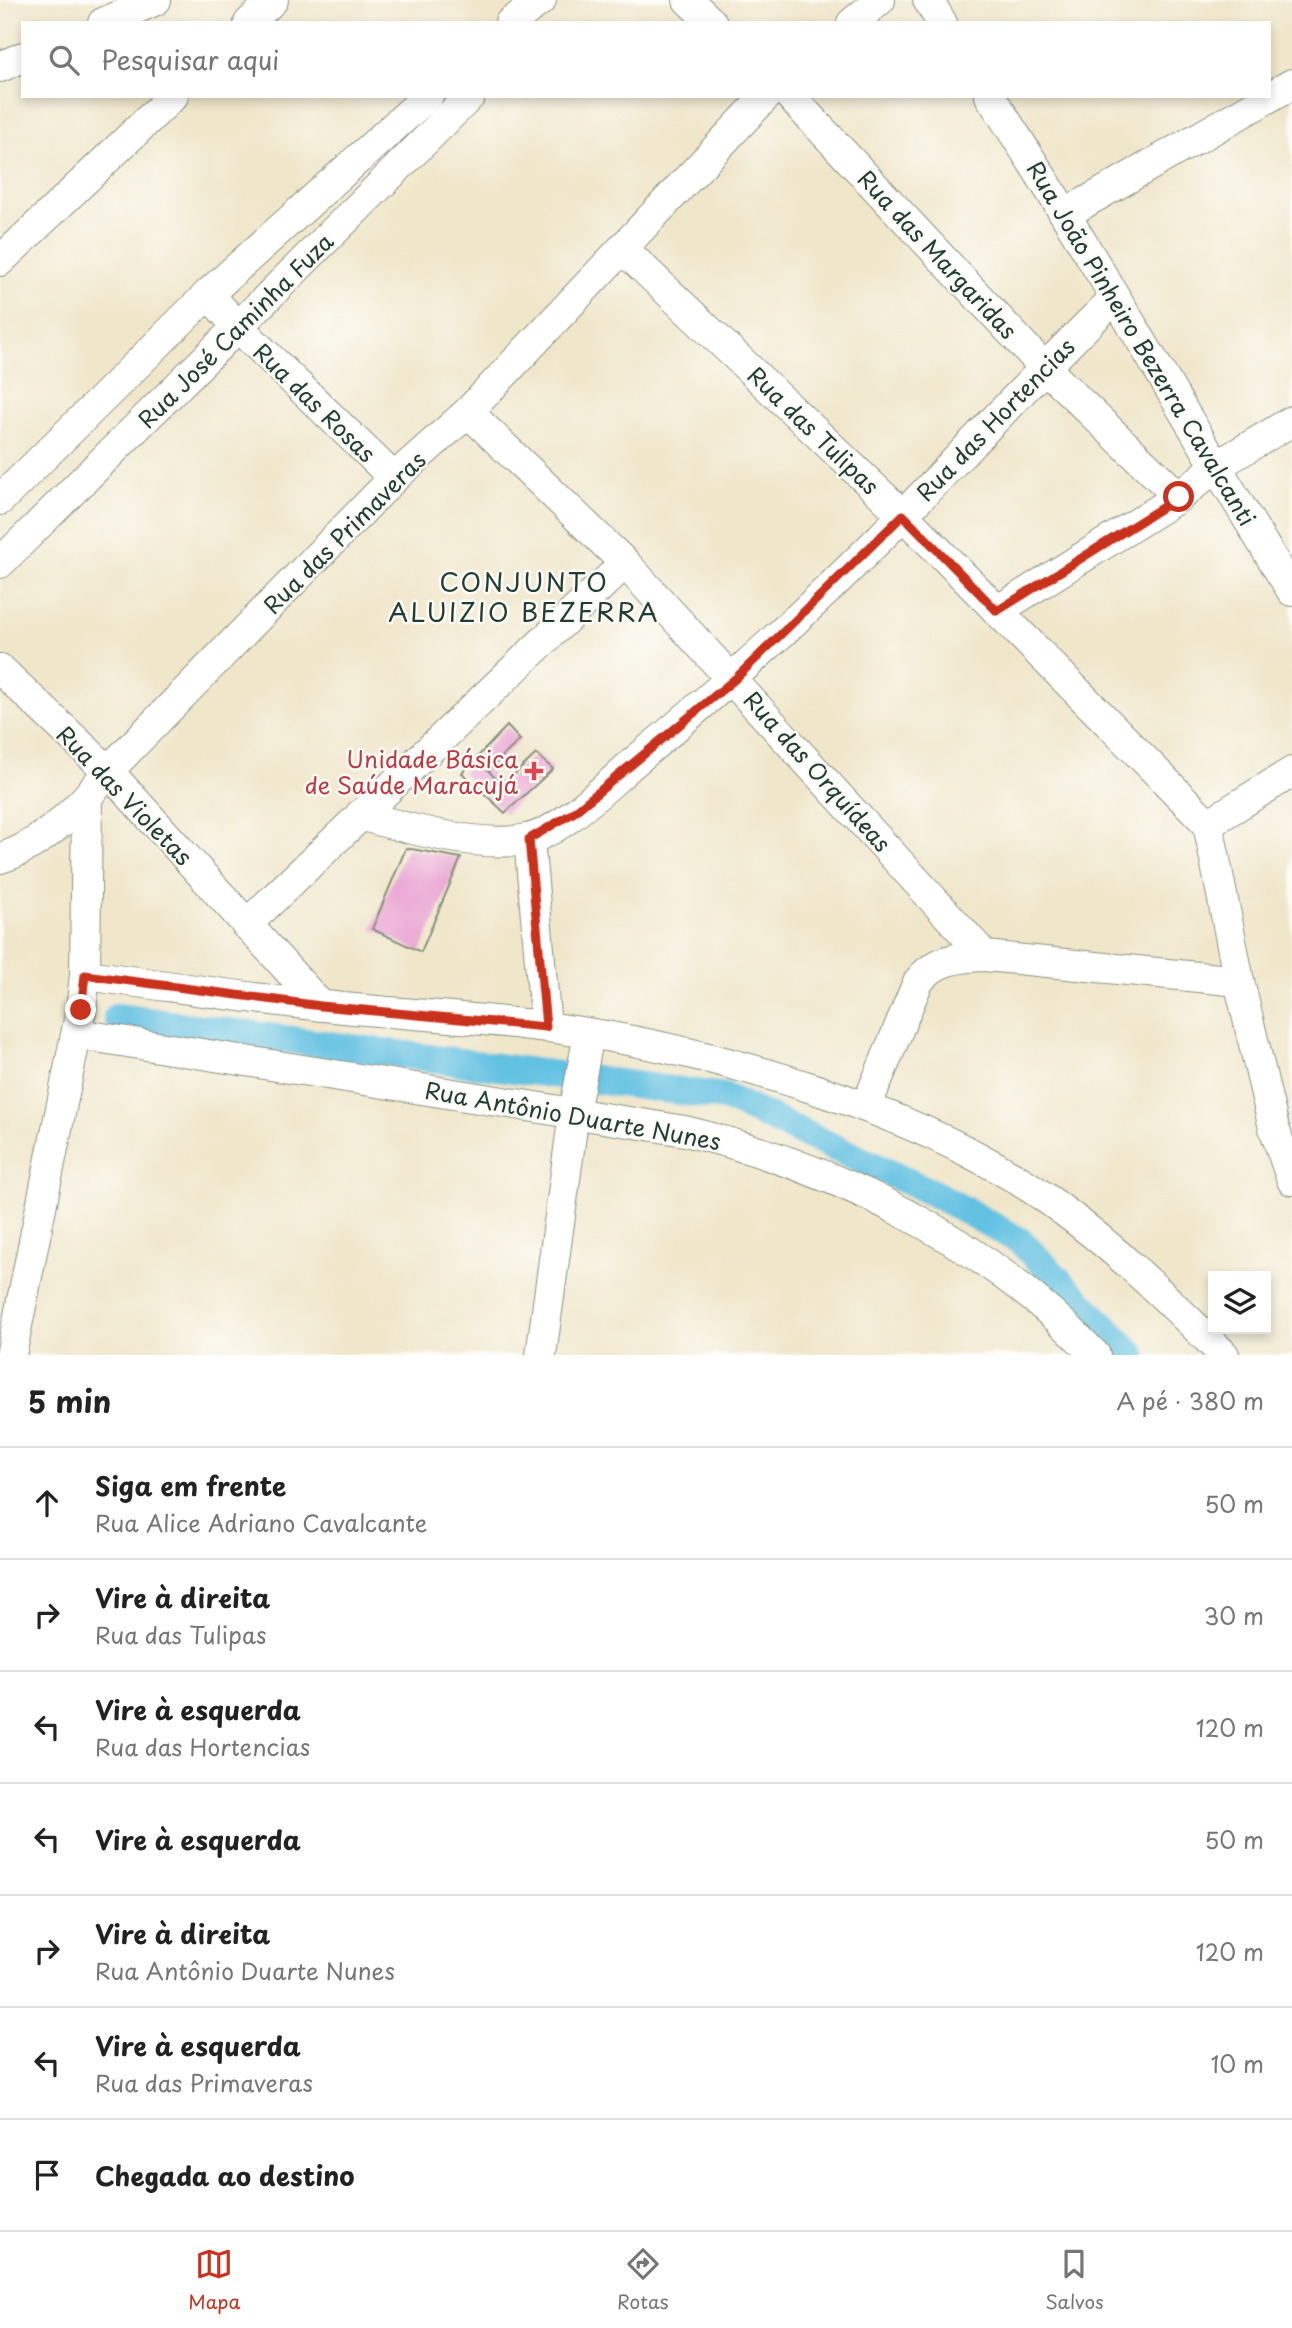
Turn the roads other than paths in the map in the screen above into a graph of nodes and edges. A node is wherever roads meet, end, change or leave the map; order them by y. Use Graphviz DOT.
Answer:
graph roads {
  1 [pos="156,0"];
  2 [pos="273,0"];
  3 [pos="541,0"];
  4 [pos="548,0"];
  5 [pos="688,0"];
  6 [pos="880,0"];
  7 [pos="928,0"];
  8 [pos="108,21"];
  9 [pos="251,21"];
  10 [pos="513,21"];
  11 [pos="534,21"];
  12 [pos="710,21"];
  13 [pos="854,21"];
  14 [pos="941,21"];
  15 [pos="21,58"];
  16 [pos="0,67"];
  17 [pos="1292,84"];
  18 [pos="1271,96"];
  19 [pos="171,98"];
  20 [pos="426,98"];
  21 [pos="468,98"];
  22 [pos="764,98"];
  23 [pos="792,98"];
  24 [pos="991,98"];
  25 [pos="1268,98"];
  26 [pos="1067,214"];
  27 [pos="623,249"];
  28 [pos="0,261"];
  29 [pos="208,294"];
  30 [pos="1115,299"];
  31 [pos="239,328"];
  32 [pos="1043,366"];
  33 [pos="468,412"];
  34 [pos="1292,421"];
  35 [pos="1215,467"];
  36 [pos="394,478"];
  37 [pos="1179,497"];
  38 [pos="0,500"];
  39 [pos="903,515"];
  40 [pos="0,563"];
  41 [pos="625,563"];
  42 [pos="1292,591"];
  43 [pos="997,611"];
  44 [pos="0,669"];
  45 [pos="735,679"];
  46 [pos="108,771"];
  47 [pos="1292,772"];
  48 [pos="87,799"];
  49 [pos="360,815"];
  50 [pos="1208,824"];
  51 [pos="529,839"];
  52 [pos="0,858"];
  53 [pos="246,925"];
  54 [pos="985,956"];
  55 [pos="85,975"];
  56 [pos="1239,981"];
  57 [pos="321,1006"];
  58 [pos="546,1027"];
  59 [pos="76,1034"];
  60 [pos="581,1072"];
  61 [pos="866,1107"];
  62 [pos="1283,1123"];
  63 [pos="1292,1180"];
  64 [pos="11,1355"];
  65 [pos="541,1355"];
  66 [pos="1095,1355"];
  67 [pos="1224,1355"];
  1 -- 8 [label="street"];
  2 -- 9 [label="street"];
  3 -- 10 [label="street"];
  4 -- 11 [label="street"];
  5 -- 12 [label="street"];
  6 -- 13 [label="street"];
  7 -- 14 [label="street"];
  15 -- 16 [label="street"];
  17 -- 18 [label="street"];
  19 -- 28 [label="street"];
  20 -- 29 [label="street, Rua José Caminha Fuza"];
  21 -- 31 [label="street, Rua José Caminha Fuza"];
  22 -- 27 [label="street, Rua das Primaveras"];
  23 -- 32 [label="street, Rua das Margaridas"];
  24 -- 26 [label="street, Rua João Pinheiro Bezerra Cavalcanti"];
  25 -- 26 [label="street"];
  26 -- 30 [label="street, Rua João Pinheiro Bezerra Cavalcanti"];
  27 -- 33 [label="street, Rua das Primaveras"];
  27 -- 39 [label="street, Rua das Tulipas"];
  29 -- 31 [label="street, Rua das Rosas"];
  29 -- 38 [label="street, Rua José Caminha Fuza"];
  30 -- 32 [label="street, Rua das Hortencias"];
  30 -- 35 [label="street, Rua João Pinheiro Bezerra Cavalcanti"];
  31 -- 36 [label="street, Rua das Rosas"];
  31 -- 40 [label="street, Rua José Caminha Fuza"];
  32 -- 37 [label="street, Rua das Margaridas"];
  32 -- 39 [label="street, Rua das Hortencias"];
  33 -- 36 [label="street, Rua das Primaveras"];
  33 -- 41 [label="street, Rua das Orquídeas"];
  34 -- 35 [label="street"];
  35 -- 37 [label="street"];
  35 -- 42 [label="street, Rua João Pinheiro Bezerra Cavalcanti"];
  36 -- 46 [label="street, Rua das Primaveras"];
  37 -- 43 [label="street"];
  39 -- 43 [label="street, Rua das Tulipas"];
  39 -- 45 [label="street, Rua das Hortencias"];
  41 -- 45 [label="street, Rua das Orquídeas"];
  41 -- 49 [label="street"];
  43 -- 50 [label="street, Rua das Tulipas"];
  44 -- 46 [label="street, Rua das Violetas"];
  45 -- 51 [label="street, Rua das Hortencias"];
  45 -- 54 [label="street, Rua das Orquídeas"];
  46 -- 48 [label="street, Rua das Primaveras"];
  46 -- 53 [label="street, Rua das Violetas"];
  47 -- 50 [label="street"];
  48 -- 52 [label="street, Rua das Primaveras"];
  48 -- 55 [label="street"];
  49 -- 51 [label="street, Rua das Hortencias"];
  49 -- 53 [label="street"];
  50 -- 56 [label="street"];
  51 -- 58 [label="street"];
  53 -- 57 [label="street, Rua das Violetas"];
  54 -- 56 [label="street"];
  54 -- 61 [label="street"];
  55 -- 57 [label="street, Rua Antônio Duarte Nunes"];
  55 -- 59 [label="street"];
  56 -- 62 [label="street"];
  57 -- 58 [label="street, Rua Antônio Duarte Nunes"];
  58 -- 60 [label="street, Rua Antônio Duarte Nunes"];
  59 -- 60 [label="street, Rua Antônio Duarte Nunes"];
  59 -- 64 [label="street"];
  60 -- 61 [label="street, Rua Antônio Duarte Nunes"];
  60 -- 65 [label="street"];
  60 -- 66 [label="street, Rua Antônio Duarte Nunes"];
  61 -- 67 [label="street, Rua Antônio Duarte Nunes"];
  62 -- 63 [label="street"];
}
